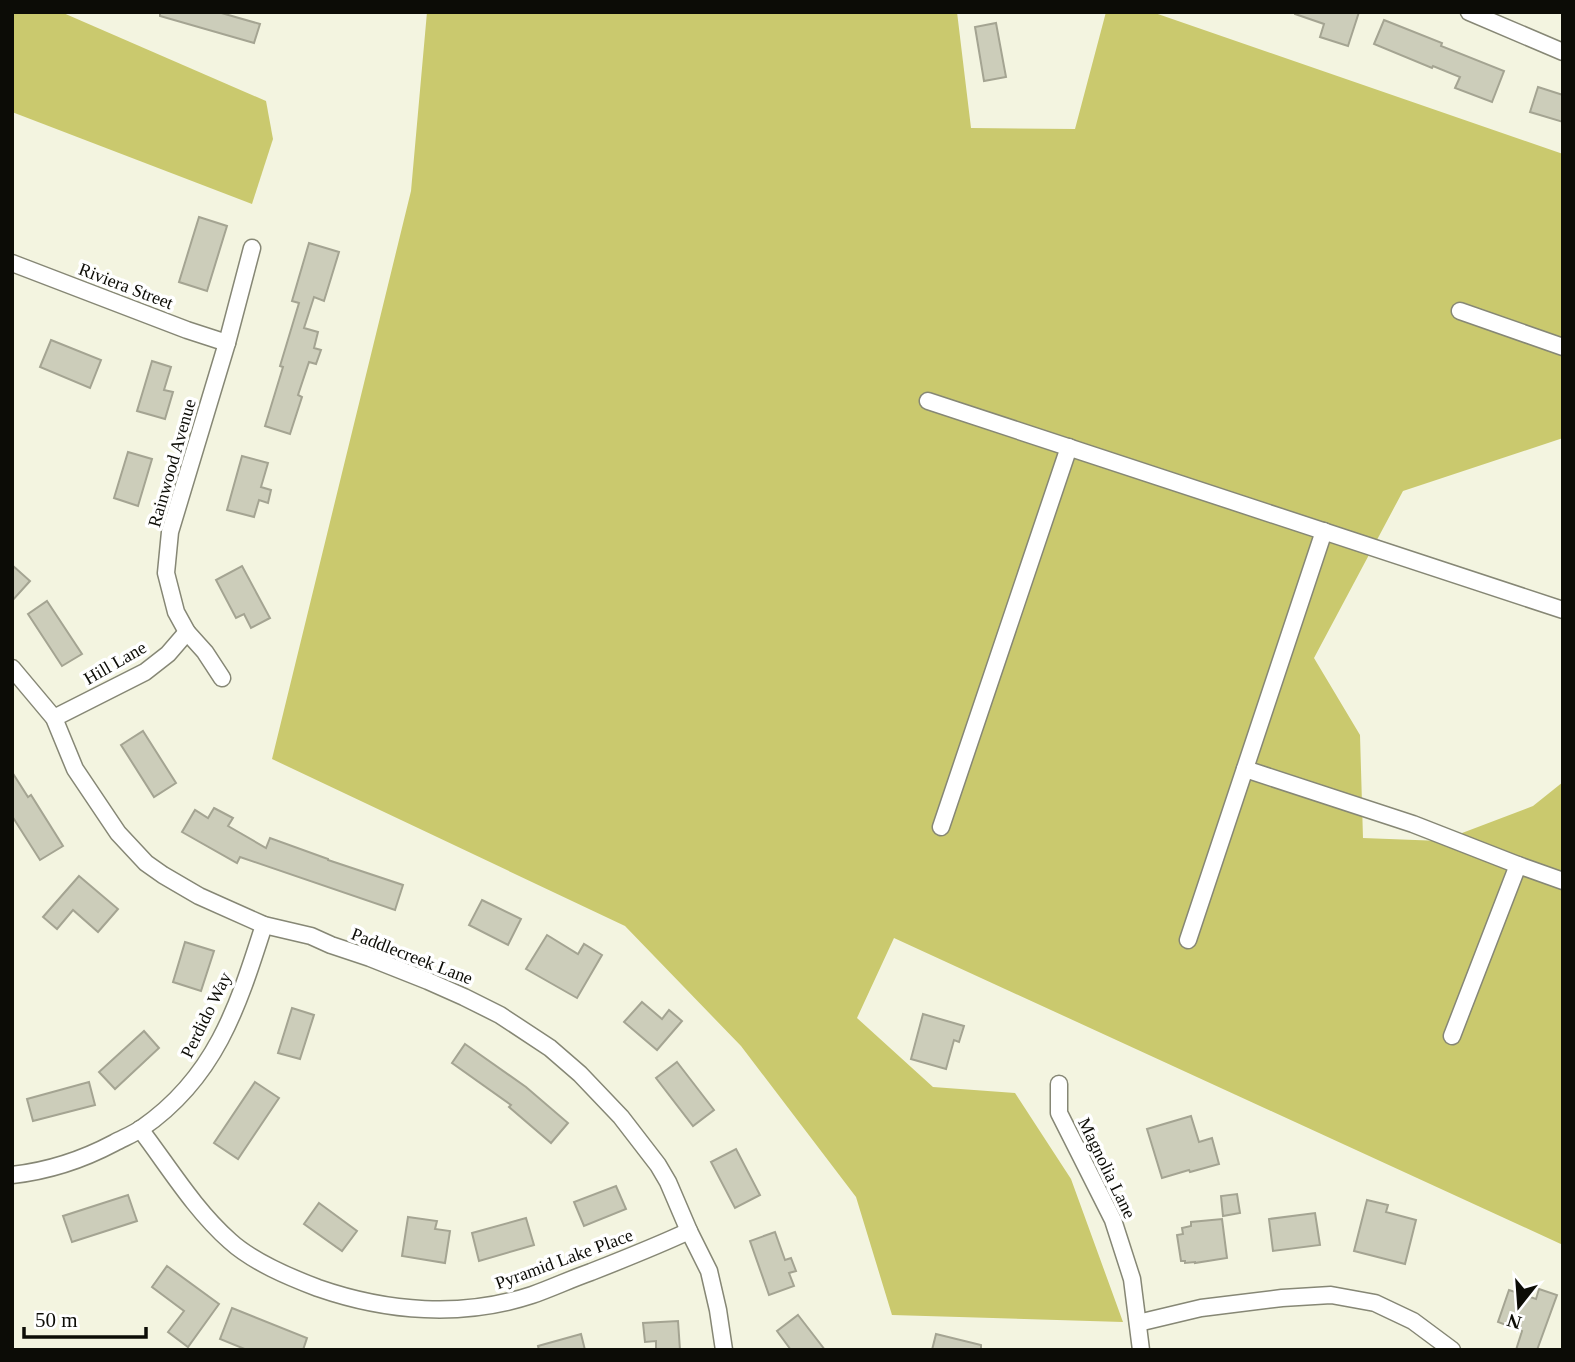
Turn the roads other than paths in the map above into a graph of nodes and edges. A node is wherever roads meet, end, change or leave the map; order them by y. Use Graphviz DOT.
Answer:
graph roads {
  1 [pos="1469,12"];
  2 [pos="1563,52"];
  3 [pos="252,248"];
  4 [pos="12,263"];
  5 [pos="1460,311"];
  6 [pos="227,343"];
  7 [pos="1563,347"];
  8 [pos="928,401"];
  9 [pos="1069,447"];
  10 [pos="1324,531"];
  11 [pos="1563,610"];
  12 [pos="187,632"];
  13 [pos="12,668"];
  14 [pos="222,678"];
  15 [pos="54,718"];
  16 [pos="1245,769"];
  17 [pos="941,827"];
  18 [pos="1518,865"];
  19 [pos="1563,881"];
  20 [pos="264,925"];
  21 [pos="1188,940"];
  22 [pos="1452,1036"];
  23 [pos="1059,1084"];
  24 [pos="141,1129"];
  25 [pos="12,1175"];
  26 [pos="689,1231"];
  27 [pos="1138,1323"];
  28 [pos="724,1350"];
  29 [pos="1141,1350"];
  30 [pos="1452,1350"];
  1 -- 2 [label="street"];
  3 -- 6 [label="street, Rainwood Avenue"];
  4 -- 6 [label="street, Riviera Street"];
  5 -- 7 [label="street"];
  6 -- 12 [label="street, Rainwood Avenue"];
  8 -- 9 [label="street"];
  9 -- 10 [label="street"];
  9 -- 17 [label="street"];
  10 -- 11 [label="street"];
  10 -- 16 [label="street"];
  12 -- 14 [label="street, Rainwood Avenue"];
  12 -- 15 [label="street, Hill Lane"];
  13 -- 15 [label="street, Paddlecreek Lane"];
  15 -- 20 [label="street, Paddlecreek Lane"];
  16 -- 18 [label="street"];
  16 -- 21 [label="street"];
  18 -- 19 [label="street"];
  18 -- 22 [label="street"];
  20 -- 24 [label="street, Perdido Way"];
  20 -- 26 [label="street, Paddlecreek Lane"];
  23 -- 27 [label="street, Magnolia Lane"];
  24 -- 25 [label="street, Perdido Way"];
  24 -- 26 [label="street, Pyramid Lake Place"];
  26 -- 28 [label="street, Paddlecreek Lane"];
  27 -- 29 [label="street, Magnolia Lane"];
  27 -- 30 [label="street"];
}
